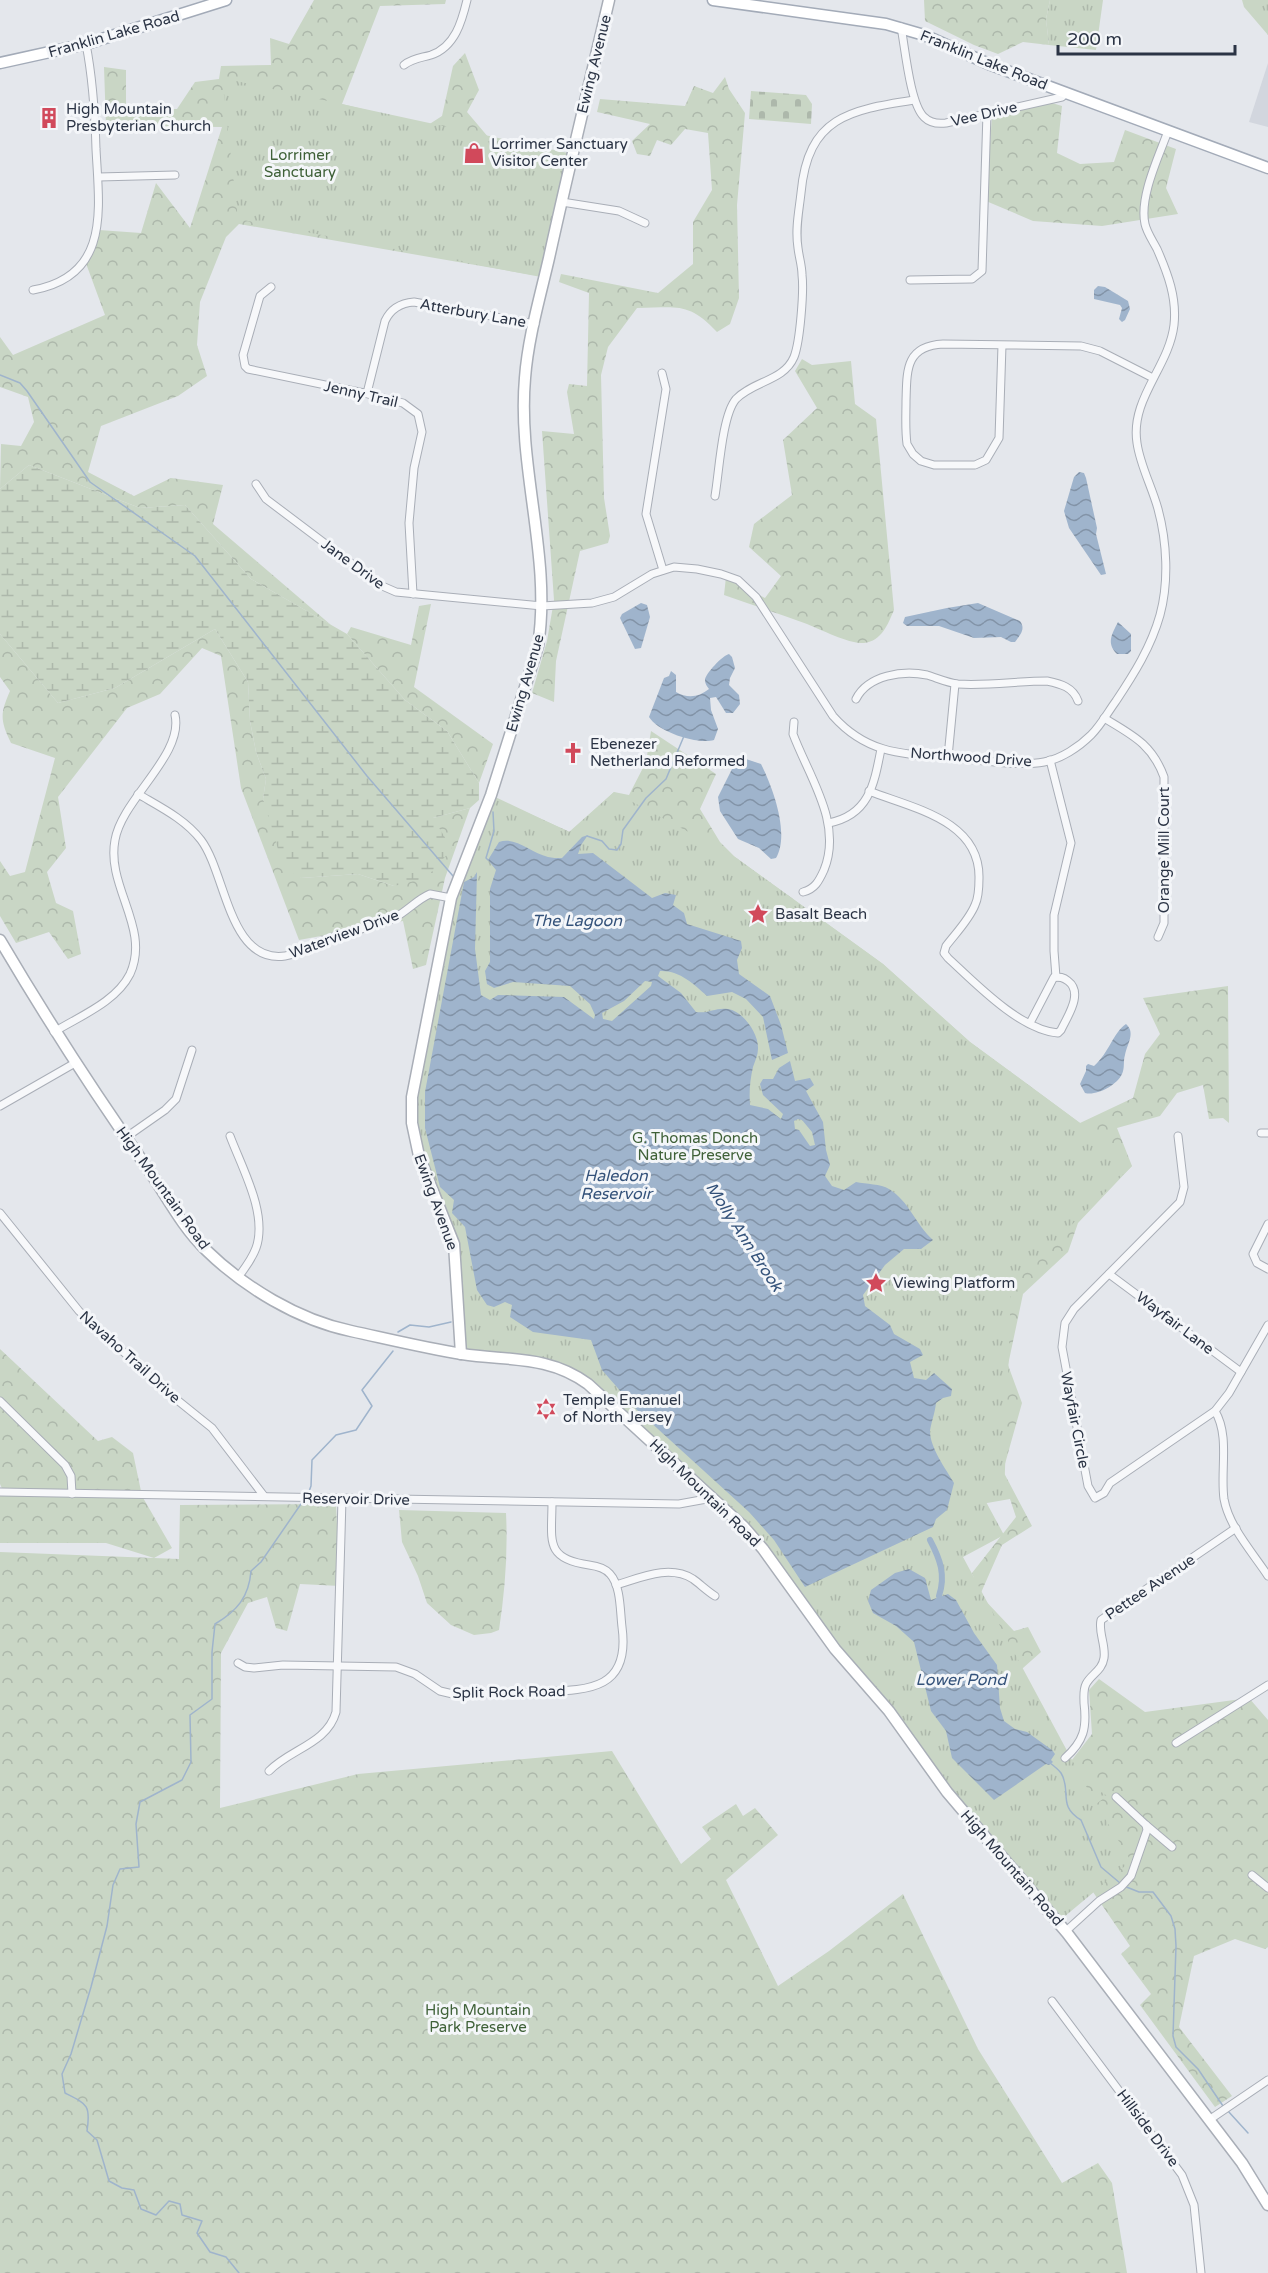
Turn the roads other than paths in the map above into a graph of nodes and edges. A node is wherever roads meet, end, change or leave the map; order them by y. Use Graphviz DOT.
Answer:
graph roads {
  1 [pos="226,0"];
  2 [pos="466,0"];
  3 [pos="609,0"];
  4 [pos="713,0"];
  5 [pos="902,27"];
  6 [pos="86,44"];
  7 [pos="0,63"];
  8 [pos="404,65"];
  9 [pos="1066,93"];
  10 [pos="914,100"];
  11 [pos="987,113"];
  12 [pos="1168,131"];
  13 [pos="1268,168"];
  14 [pos="175,175"];
  15 [pos="99,177"];
  16 [pos="562,202"];
  17 [pos="645,223"];
  18 [pos="910,280"];
  19 [pos="271,287"];
  20 [pos="33,290"];
  21 [pos="535,324"];
  22 [pos="1002,345"];
  23 [pos="662,374"];
  24 [pos="1153,378"];
  25 [pos="368,393"];
  26 [pos="256,484"];
  27 [pos="715,496"];
  28 [pos="663,570"];
  29 [pos="413,594"];
  30 [pos="542,606"];
  31 [pos="955,684"];
  32 [pos="856,699"];
  33 [pos="1078,701"];
  34 [pos="175,715"];
  35 [pos="1104,718"];
  36 [pos="794,722"];
  37 [pos="881,749"];
  38 [pos="948,757"];
  39 [pos="1050,760"];
  40 [pos="869,791"];
  41 [pos="138,794"];
  42 [pos="829,823"];
  43 [pos="803,892"];
  44 [pos="451,897"];
  45 [pos="1158,937"];
  46 [pos="0,940"];
  47 [pos="1056,977"];
  48 [pos="1030,1023"];
  49 [pos="54,1032"];
  50 [pos="192,1050"];
  51 [pos="75,1063"];
  52 [pos="0,1106"];
  53 [pos="230,1136"];
  54 [pos="1178,1136"];
  55 [pos="125,1138"];
  56 [pos="0,1213"];
  57 [pos="1268,1224"];
  58 [pos="1268,1269"];
  59 [pos="1109,1274"];
  60 [pos="239,1276"];
  61 [pos="1268,1325"];
  62 [pos="461,1354"];
  63 [pos="1241,1372"];
  64 [pos="0,1401"];
  65 [pos="1215,1411"];
  66 [pos="0,1492"];
  67 [pos="72,1494"];
  68 [pos="264,1496"];
  69 [pos="712,1498"];
  70 [pos="342,1499"];
  71 [pos="552,1502"];
  72 [pos="1236,1528"];
  73 [pos="1268,1576"];
  74 [pos="616,1585"];
  75 [pos="715,1596"];
  76 [pos="238,1663"];
  77 [pos="338,1666"];
  78 [pos="1268,1685"];
  79 [pos="1176,1743"];
  80 [pos="1065,1758"];
  81 [pos="269,1771"];
  82 [pos="1116,1797"];
  83 [pos="1146,1825"];
  84 [pos="1172,1846"];
  85 [pos="1252,1875"];
  86 [pos="1268,1888"];
  87 [pos="1066,1931"];
  88 [pos="1052,2001"];
  89 [pos="1268,2080"];
  90 [pos="1209,2120"];
  91 [pos="1268,2205"];
  92 [pos="1201,2273"];
  1 -- 6 [label="main road, Franklin Lake Road"];
  2 -- 8 [label="street"];
  3 -- 16 [label="main road, Ewing Avenue"];
  4 -- 5 [label="main road, Franklin Lake Road"];
  5 -- 9 [label="main road, Franklin Lake Road"];
  5 -- 10 [label="street"];
  6 -- 7 [label="main road, Franklin Lake Road"];
  6 -- 15 [label="street"];
  9 -- 11 [label="street, Vee Drive"];
  9 -- 12 [label="main road, Franklin Lake Road"];
  10 -- 11 [label="street, Vee Drive"];
  10 -- 27 [label="street"];
  11 -- 18 [label="street"];
  12 -- 13 [label="main road, Franklin Lake Road"];
  12 -- 24 [label="street, Northwood Drive"];
  14 -- 15 [label="street"];
  15 -- 20 [label="street"];
  16 -- 17 [label="street"];
  16 -- 21 [label="main road, Ewing Avenue"];
  19 -- 25 [label="street, Jenny Trail"];
  21 -- 25 [label="street, Atterbury Lane"];
  21 -- 30 [label="main road, Ewing Avenue"];
  22 -- 22 [label="street"];
  22 -- 24 [label="street"];
  23 -- 28 [label="street"];
  24 -- 35 [label="street, Northwood Drive"];
  25 -- 29 [label="street, Jenny Trail"];
  26 -- 29 [label="street, Jane Drive"];
  28 -- 30 [label="street, Northwood Drive"];
  28 -- 37 [label="street, Northwood Drive"];
  29 -- 30 [label="street, Jane Drive"];
  30 -- 44 [label="main road, Ewing Avenue"];
  31 -- 32 [label="street"];
  31 -- 33 [label="street"];
  31 -- 38 [label="street"];
  34 -- 41 [label="street"];
  35 -- 39 [label="street, Northwood Drive"];
  35 -- 45 [label="street, Orange Mill Court"];
  36 -- 42 [label="street"];
  37 -- 38 [label="street, Northwood Drive"];
  37 -- 40 [label="street"];
  38 -- 39 [label="street, Northwood Drive"];
  39 -- 47 [label="street"];
  40 -- 42 [label="street"];
  40 -- 48 [label="street"];
  41 -- 44 [label="street, Waterview Drive"];
  41 -- 49 [label="street"];
  42 -- 43 [label="street"];
  44 -- 62 [label="main road, Ewing Avenue"];
  46 -- 49 [label="main road, High Mountain Road"];
  47 -- 48 [label="street"];
  47 -- 48 [label="street"];
  49 -- 51 [label="main road, High Mountain Road"];
  50 -- 55 [label="street"];
  51 -- 52 [label="street"];
  51 -- 55 [label="main road, High Mountain Road"];
  53 -- 60 [label="street"];
  54 -- 59 [label="street, Wayfair Circle"];
  55 -- 60 [label="main road, High Mountain Road"];
  56 -- 68 [label="street, Navaho Trail Drive"];
  57 -- 58 [label="street"];
  59 -- 63 [label="street, Wayfair Lane"];
  59 -- 65 [label="street, Wayfair Circle"];
  60 -- 62 [label="main road, High Mountain Road"];
  61 -- 63 [label="street, Wayfair Circle"];
  62 -- 69 [label="main road, High Mountain Road"];
  63 -- 65 [label="street, Wayfair Circle"];
  64 -- 67 [label="street"];
  65 -- 72 [label="street"];
  66 -- 67 [label="street, Reservoir Drive"];
  67 -- 68 [label="street, Reservoir Drive"];
  68 -- 70 [label="street, Reservoir Drive"];
  69 -- 71 [label="street, Reservoir Drive"];
  69 -- 87 [label="main road, High Mountain Road"];
  70 -- 71 [label="street, Reservoir Drive"];
  70 -- 77 [label="street"];
  71 -- 74 [label="street"];
  72 -- 73 [label="street"];
  72 -- 80 [label="street, Pettee Avenue"];
  74 -- 75 [label="street"];
  74 -- 77 [label="street, Split Rock Road"];
  76 -- 77 [label="street, Split Rock Road"];
  77 -- 81 [label="street"];
  78 -- 79 [label="street"];
  82 -- 83 [label="street"];
  83 -- 84 [label="street"];
  83 -- 87 [label="street"];
  85 -- 86 [label="street"];
  87 -- 90 [label="main road, High Mountain Road"];
  88 -- 92 [label="street, Hillside Drive"];
  89 -- 90 [label="street"];
  90 -- 91 [label="main road, High Mountain Road"];
}
